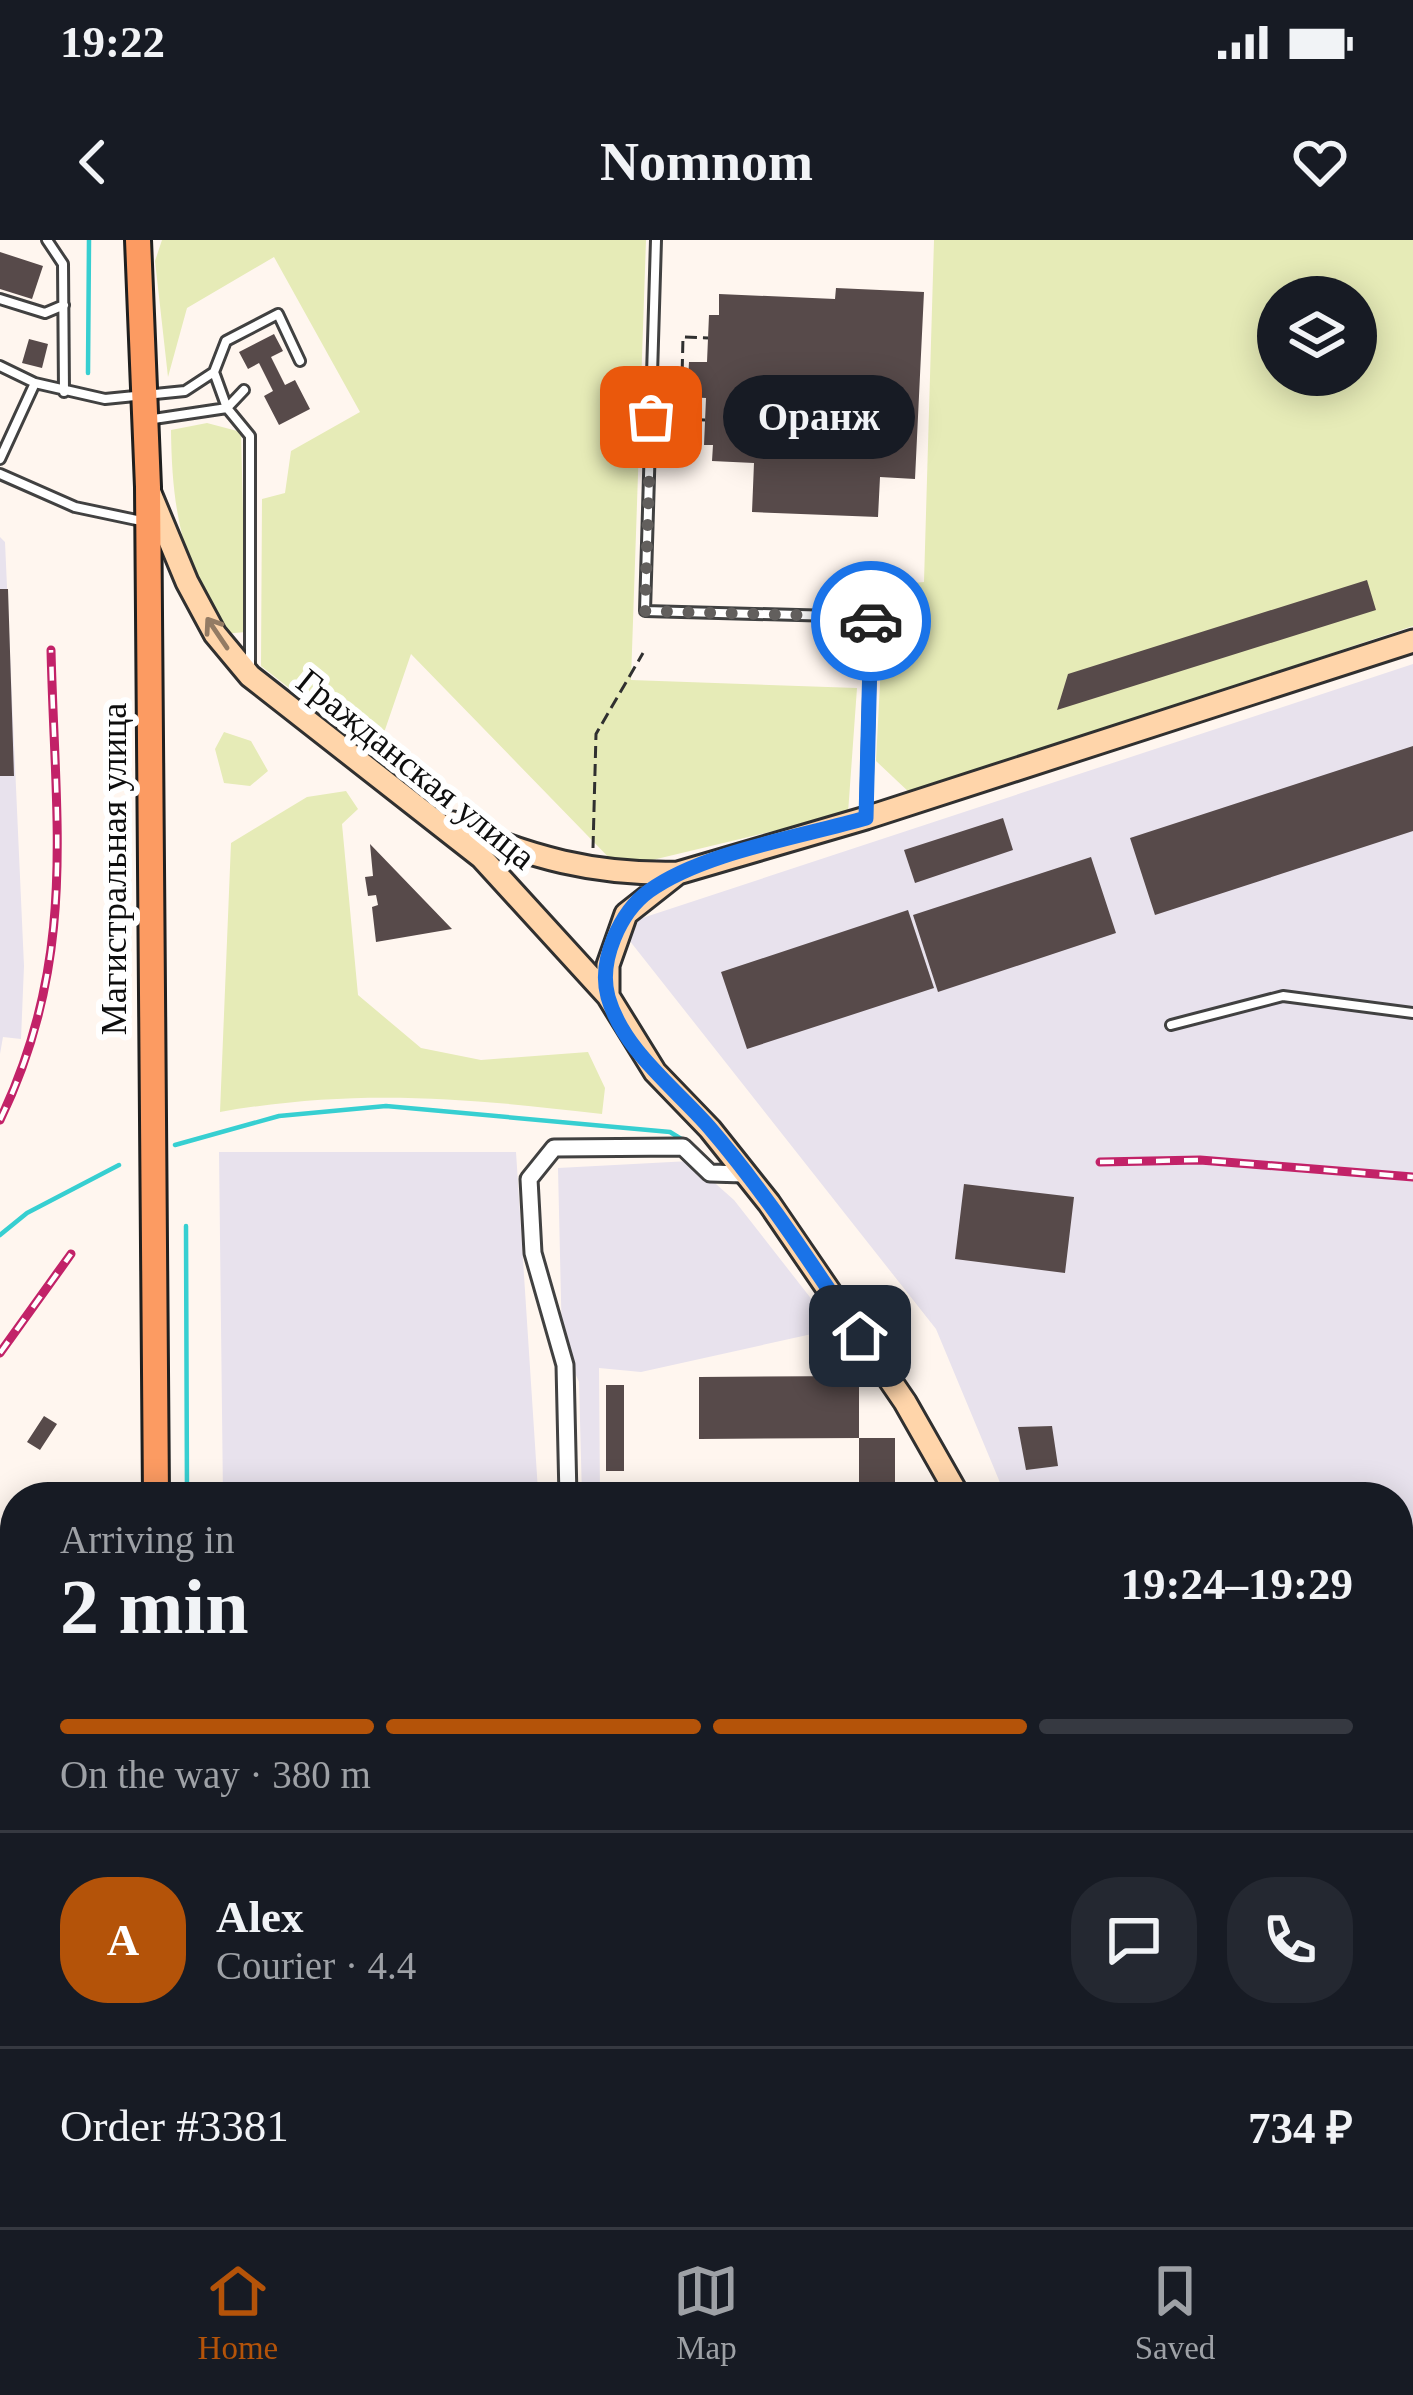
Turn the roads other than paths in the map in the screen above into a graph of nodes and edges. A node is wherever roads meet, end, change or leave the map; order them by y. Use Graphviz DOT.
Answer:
graph roads {
  1 [pos="47,240"];
  2 [pos="138,240"];
  3 [pos="656,240"];
  4 [pos="0,299"];
  5 [pos="64,305"];
  6 [pos="300,361"];
  7 [pos="0,366"];
  8 [pos="214,372"];
  9 [pos="34,383"];
  10 [pos="244,390"];
  11 [pos="64,392"];
  12 [pos="145,392"];
  13 [pos="227,408"];
  14 [pos="146,420"];
  15 [pos="0,459"];
  16 [pos="0,474"];
  17 [pos="148,487"];
  18 [pos="148,523"];
  19 [pos="1413,641"];
  20 [pos="250,676"];
  21 [pos="424,810"];
  22 [pos="866,818"];
  23 [pos="678,873"];
  24 [pos="608,996"];
  25 [pos="1413,1012"];
  26 [pos="1171,1025"];
  27 [pos="744,1174"];
  28 [pos="156,1482"];
  29 [pos="568,1482"];
  30 [pos="950,1482"];
  1 -- 5 [label="lane"];
  2 -- 12 [label="main road, Магистральная улица"];
  3 -- 22 [label="lane"];
  4 -- 5 [label="lane"];
  5 -- 11 [label="lane"];
  6 -- 8 [label="lane"];
  7 -- 9 [label="lane"];
  8 -- 12 [label="lane"];
  8 -- 13 [label="lane"];
  9 -- 11 [label="lane"];
  9 -- 15 [label="lane"];
  10 -- 13 [label="lane"];
  11 -- 12 [label="lane"];
  12 -- 14 [label="main road, Магистральная улица"];
  13 -- 14 [label="lane"];
  13 -- 20 [label="lane"];
  14 -- 17 [label="main road, Магистральная улица"];
  16 -- 18 [label="lane"];
  17 -- 18 [label="main road, Магистральная улица"];
  20 -- 17 [label="street, Гражданская улица, one-way"];
  18 -- 28 [label="main road, Магистральная улица"];
  19 -- 22 [label="street"];
  20 -- 21 [label="street, Гражданская улица"];
  21 -- 23 [label="street"];
  21 -- 24 [label="street, Гражданская улица"];
  22 -- 23 [label="street"];
  23 -- 24 [label="street"];
  24 -- 27 [label="street, Гражданская улица"];
  25 -- 26 [label="lane"];
  27 -- 29 [label="street"];
  27 -- 30 [label="street, Гражданская улица"];
}
